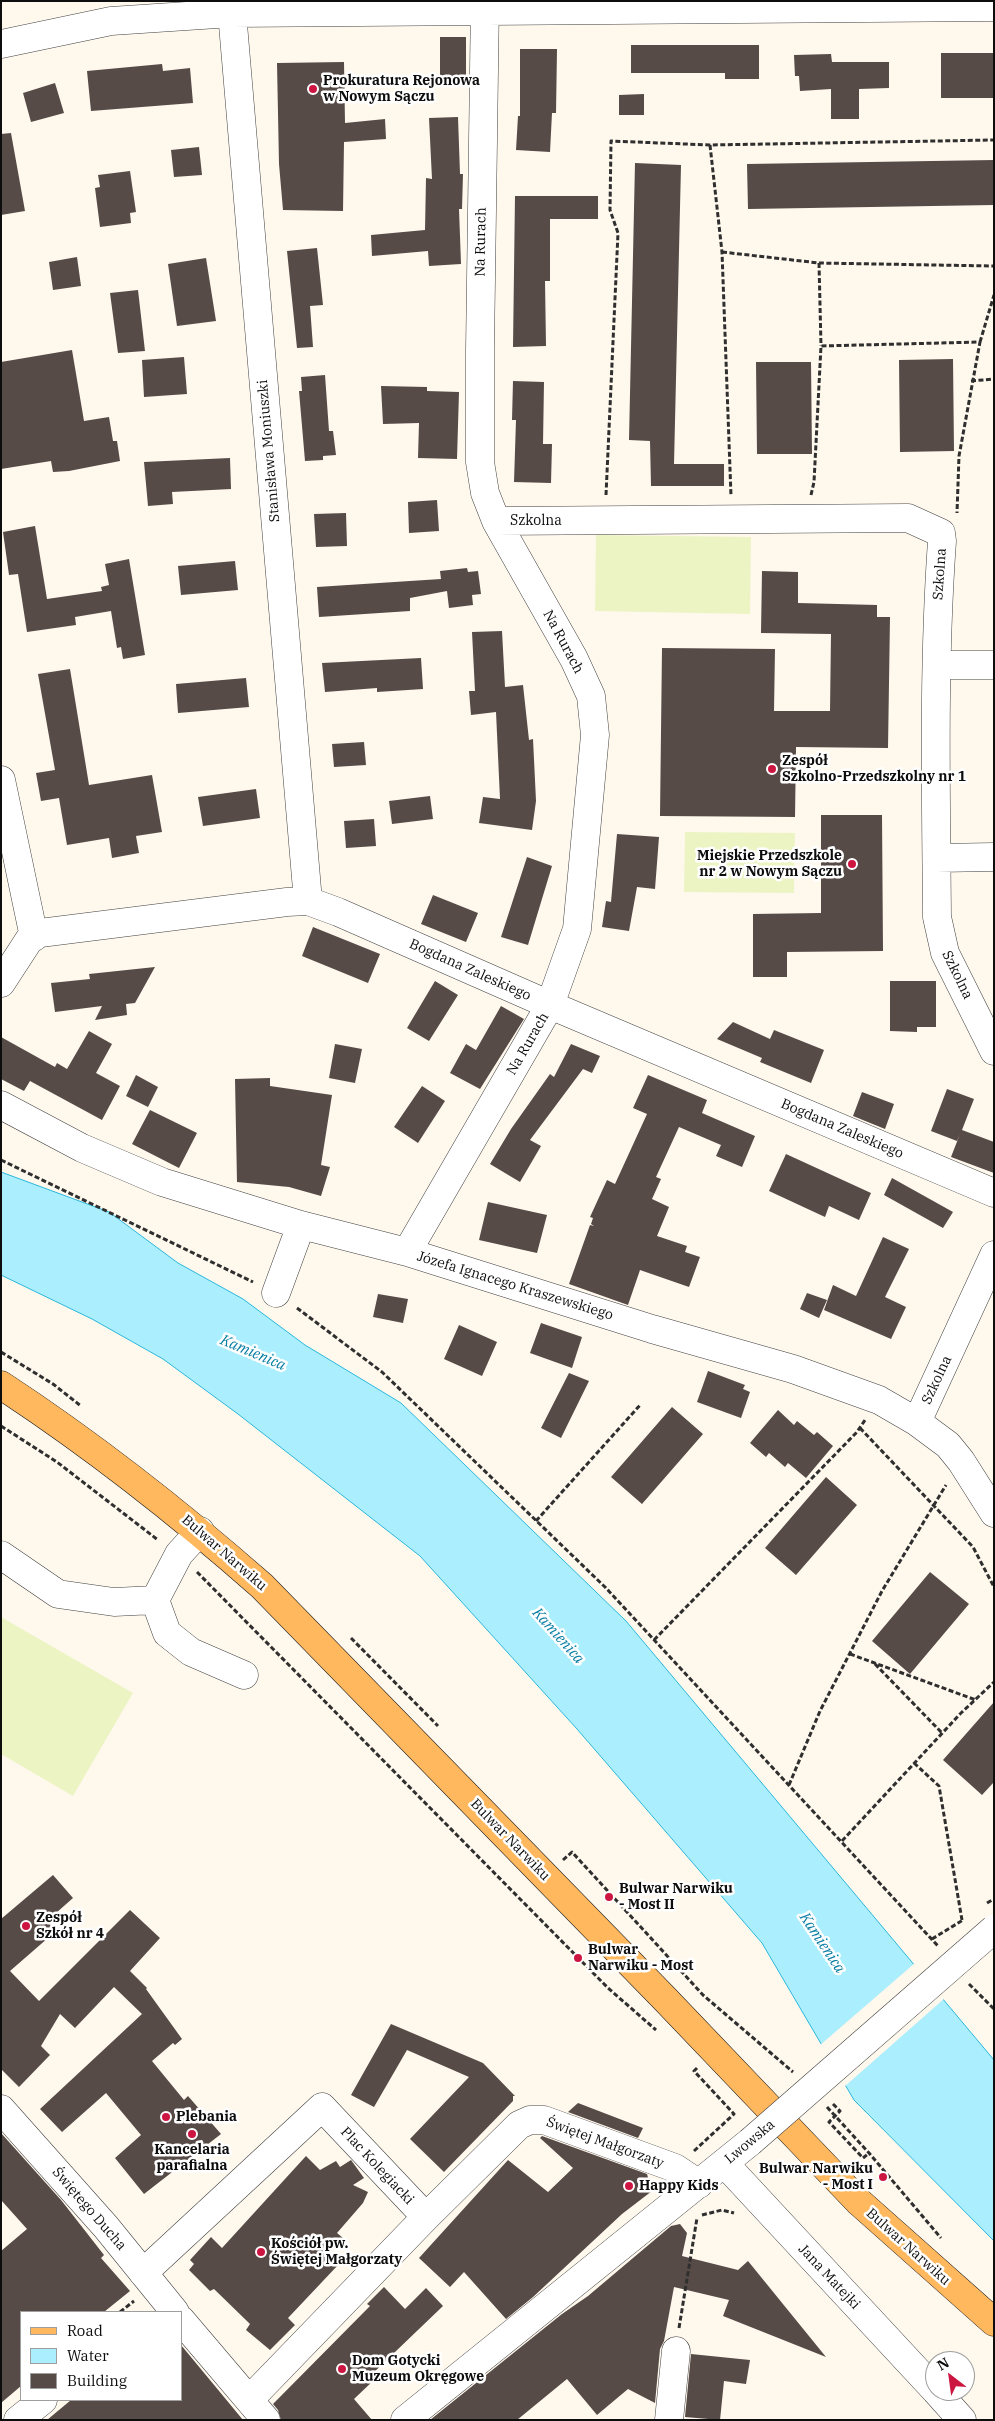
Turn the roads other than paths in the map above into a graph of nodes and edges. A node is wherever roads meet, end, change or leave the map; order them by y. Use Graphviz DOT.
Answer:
graph roads {
  1 [pos="785,5"];
  2 [pos="982,5"];
  3 [pos="232,7"];
  4 [pos="484,7"];
  5 [pos="1,44"];
  6 [pos="496,521"];
  7 [pos="937,665"];
  8 [pos="994,665"];
  9 [pos="1,780"];
  10 [pos="994,857"];
  11 [pos="937,858"];
  12 [pos="308,901"];
  13 [pos="34,937"];
  14 [pos="1,983"];
  15 [pos="550,1005"];
  16 [pos="994,1051"];
  17 [pos="1,1105"];
  18 [pos="994,1193"];
  19 [pos="301,1225"];
  20 [pos="407,1252"];
  21 [pos="994,1255"];
  22 [pos="276,1293"];
  23 [pos="1,1385"];
  24 [pos="917,1422"];
  25 [pos="994,1513"];
  26 [pos="200,1531"];
  27 [pos="1,1555"];
  28 [pos="155,1600"];
  29 [pos="244,1675"];
  30 [pos="994,1929"];
  31 [pos="1,2109"];
  32 [pos="724,2164"];
  33 [pos="699,2184"];
  34 [pos="426,2217"];
  35 [pos="143,2273"];
  36 [pos="167,2311"];
  37 [pos="994,2322"];
  38 [pos="182,2327"];
  39 [pos="676,2351"];
  40 [pos="925,2380"];
  41 [pos="41,2401"];
  42 [pos="944,2401"];
  43 [pos="258,2410"];
  44 [pos="18,2420"];
  45 [pos="405,2420"];
  46 [pos="669,2420"];
  47 [pos="962,2420"];
  1 -- 2 [label="street"];
  1 -- 4 [label="street"];
  3 -- 4 [label="street"];
  3 -- 5 [label="street"];
  3 -- 12 [label="street, Stanisława Moniuszki"];
  4 -- 6 [label="street, Na Rurach"];
  6 -- 7 [label="street, Szkolna"];
  6 -- 15 [label="street, Na Rurach"];
  7 -- 8 [label="street"];
  7 -- 11 [label="street, Szkolna"];
  9 -- 13 [label="street"];
  10 -- 11 [label="street"];
  11 -- 16 [label="street, Szkolna"];
  12 -- 13 [label="street, Bogdana Zaleskiego"];
  12 -- 15 [label="street, Bogdana Zaleskiego"];
  13 -- 14 [label="street"];
  15 -- 18 [label="street, Bogdana Zaleskiego"];
  15 -- 20 [label="street, Na Rurach"];
  17 -- 19 [label="street, Józefa Ignacego Kraszewskiego"];
  19 -- 20 [label="street, Józefa Ignacego Kraszewskiego"];
  19 -- 22 [label="street"];
  20 -- 24 [label="street, Józefa Ignacego Kraszewskiego"];
  21 -- 24 [label="street, Szkolna"];
  23 -- 26 [label="main road, Bulwar Narwiku"];
  24 -- 25 [label="street, Józefa Ignacego Kraszewskiego"];
  26 -- 28 [label="street"];
  26 -- 37 [label="main road, Bulwar Narwiku"];
  27 -- 28 [label="street"];
  28 -- 29 [label="street"];
  30 -- 32 [label="street, Lwowska, bridge"];
  31 -- 35 [label="street, Świętego Ducha"];
  32 -- 33 [label="street, Lwowska"];
  32 -- 40 [label="street, Jana Matejki"];
  33 -- 34 [label="street, Świętej Małgorzaty"];
  33 -- 45 [label="street, Lwowska"];
  34 -- 35 [label="street, Plac Kolegiacki"];
  34 -- 43 [label="street"];
  35 -- 36 [label="street, Świętego Ducha"];
  38 -- 43 [label="street, Świętego Ducha"];
  39 -- 46 [label="street"];
  41 -- 44 [label="street"];
  42 -- 47 [label="street, Jana Matejki"];
}
